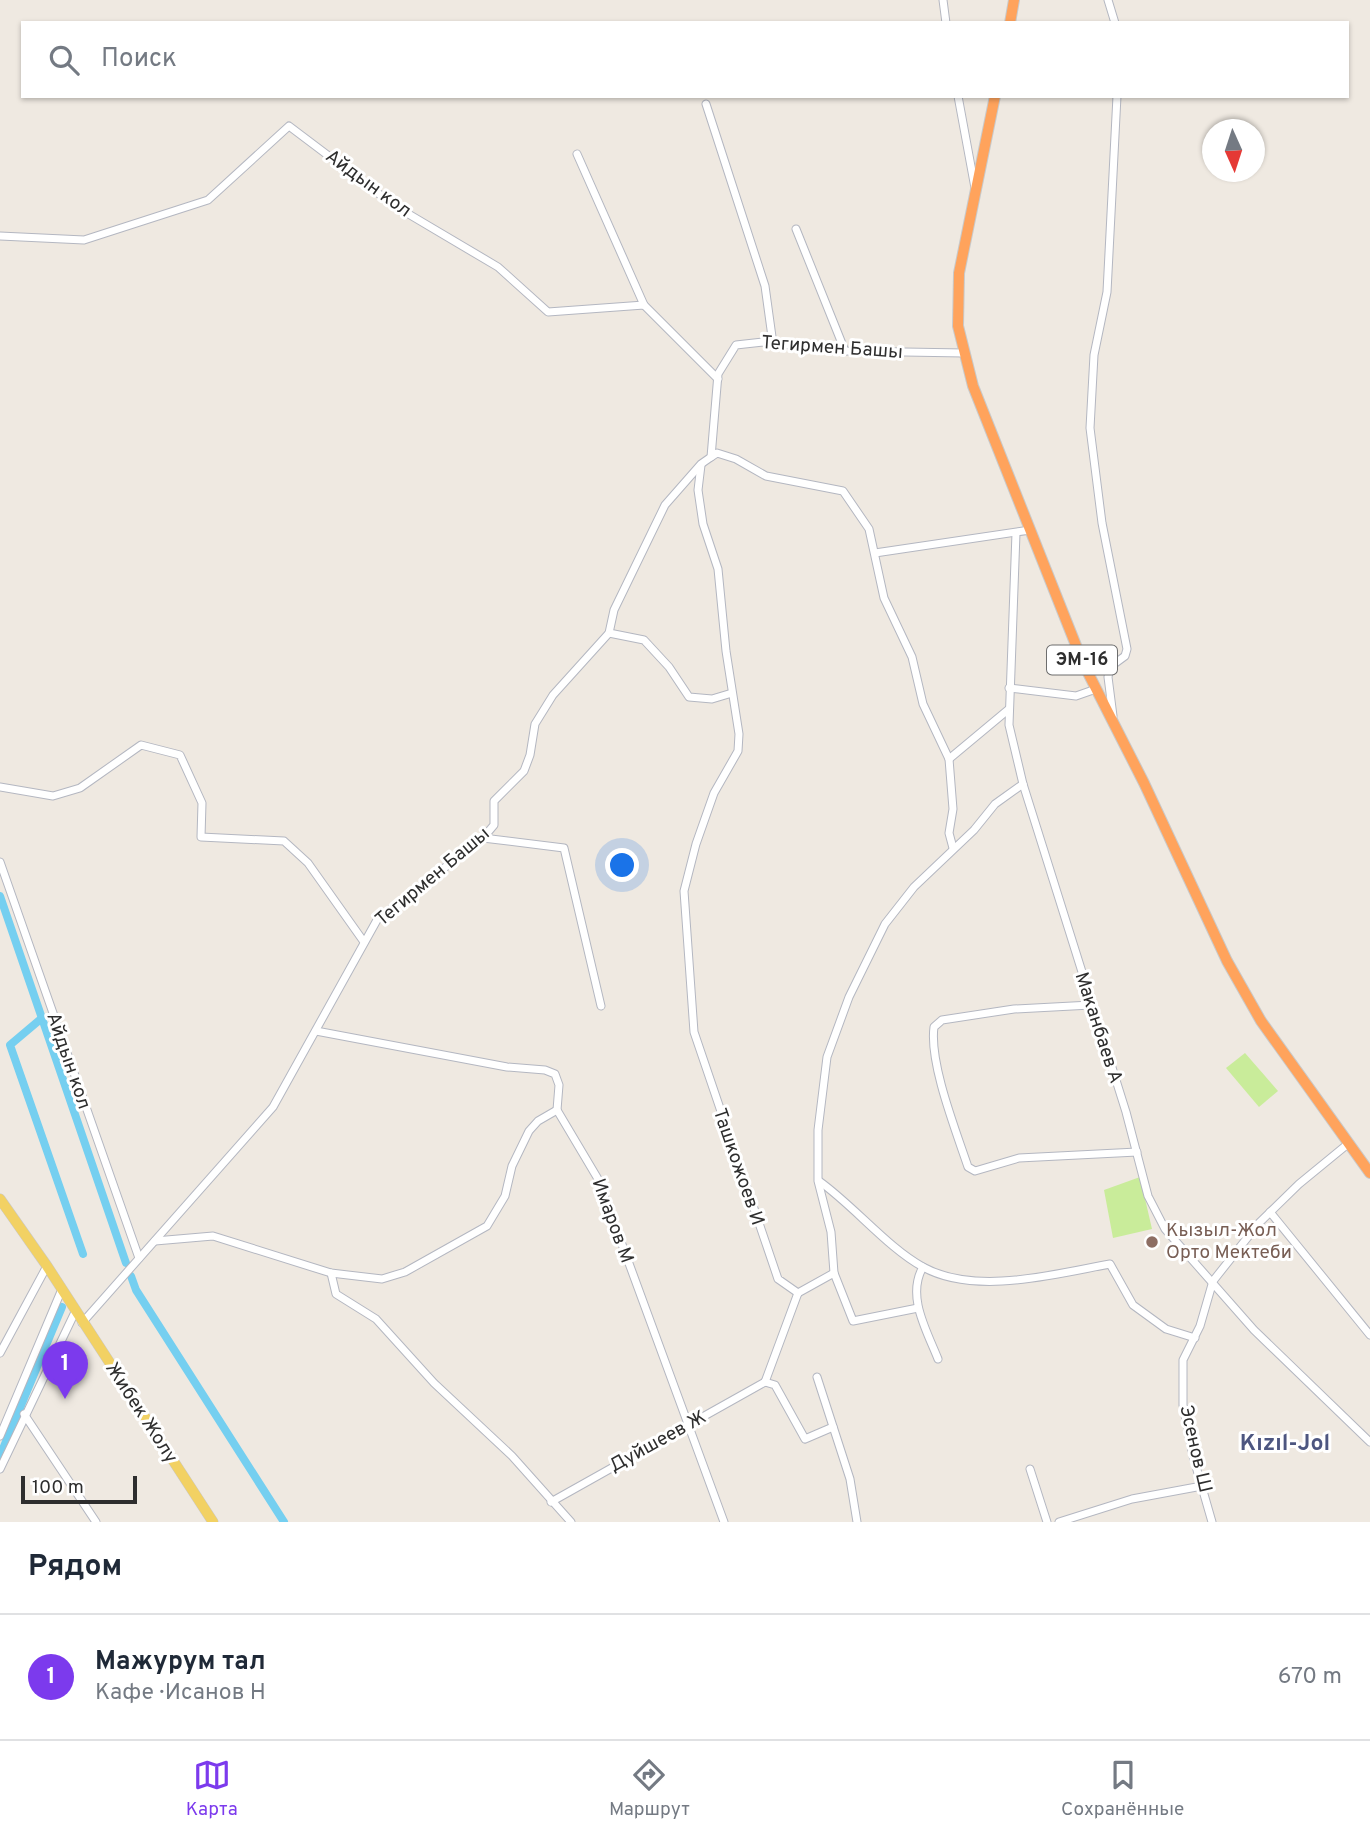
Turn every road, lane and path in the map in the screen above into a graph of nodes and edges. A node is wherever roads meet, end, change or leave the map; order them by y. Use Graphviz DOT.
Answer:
graph roads {
  1 [pos="943,0"];
  2 [pos="1014,0"];
  3 [pos="1108,0"];
  4 [pos="946,21"];
  5 [pos="1010,21"];
  6 [pos="1114,21"];
  7 [pos="958,98"];
  8 [pos="995,98"];
  9 [pos="1117,98"];
  10 [pos="706,104"];
  11 [pos="577,155"];
  12 [pos="975,192"];
  13 [pos="796,229"];
  14 [pos="0,236"];
  15 [pos="644,305"];
  16 [pos="773,344"];
  17 [pos="845,351"];
  18 [pos="964,353"];
  19 [pos="718,379"];
  20 [pos="710,457"];
  21 [pos="701,464"];
  22 [pos="1030,530"];
  23 [pos="1016,533"];
  24 [pos="875,553"];
  25 [pos="609,633"];
  26 [pos="1009,688"];
  27 [pos="1096,688"];
  28 [pos="732,692"];
  29 [pos="1009,709"];
  30 [pos="1115,725"];
  31 [pos="949,759"];
  32 [pos="1023,784"];
  33 [pos="0,787"];
  34 [pos="483,838"];
  35 [pos="953,848"];
  36 [pos="0,863"];
  37 [pos="364,943"];
  38 [pos="1091,1005"];
  39 [pos="601,1006"];
  40 [pos="316,1031"];
  41 [pos="557,1110"];
  42 [pos="1349,1143"];
  43 [pos="1137,1152"];
  44 [pos="1370,1173"];
  45 [pos="818,1181"];
  46 [pos="0,1199"];
  47 [pos="1270,1212"];
  48 [pos="154,1241"];
  49 [pos="139,1258"];
  50 [pos="47,1266"];
  51 [pos="923,1267"];
  52 [pos="331,1273"];
  53 [pos="834,1273"];
  54 [pos="1213,1281"];
  55 [pos="62,1289"];
  56 [pos="797,1293"];
  57 [pos="918,1308"];
  58 [pos="76,1310"];
  59 [pos="82,1323"];
  60 [pos="1370,1335"];
  61 [pos="1195,1338"];
  62 [pos="0,1353"];
  63 [pos="938,1359"];
  64 [pos="817,1377"];
  65 [pos="765,1382"];
  66 [pos="24,1414"];
  67 [pos="688,1425"];
  68 [pos="833,1427"];
  69 [pos="0,1436"];
  70 [pos="1370,1442"];
  71 [pos="1030,1468"];
  72 [pos="0,1469"];
  73 [pos="1202,1486"];
  74 [pos="551,1502"];
  75 [pos="96,1522"];
  76 [pos="213,1522"];
  77 [pos="571,1522"];
  78 [pos="724,1522"];
  79 [pos="857,1522"];
  80 [pos="1047,1522"];
  81 [pos="1059,1522"];
  82 [pos="1212,1522"];
  1 -- 4 [label="street"];
  2 -- 5 [label="highway"];
  3 -- 6 [label="street"];
  7 -- 12 [label="street"];
  8 -- 12 [label="highway, ЭМ-16"];
  9 -- 30 [label="street"];
  10 -- 16 [label="street"];
  11 -- 15 [label="street"];
  12 -- 18 [label="highway, ЭМ-16"];
  13 -- 17 [label="street"];
  14 -- 15 [label="street, Айдын кол"];
  15 -- 19 [label="street"];
  16 -- 17 [label="street, Тегирмен Башы"];
  16 -- 19 [label="street, Тегирмен Башы"];
  17 -- 18 [label="street, Тегирмен Башы"];
  18 -- 22 [label="highway, ЭМ-16"];
  19 -- 20 [label="street, Тегирмен Башы"];
  20 -- 21 [label="street, Тегирмен Башы"];
  20 -- 24 [label="street"];
  21 -- 25 [label="street, Тегирмен Башы"];
  21 -- 28 [label="street, Ташкожоев И"];
  22 -- 23 [label="street"];
  22 -- 27 [label="highway, ЭМ-16"];
  23 -- 24 [label="street"];
  23 -- 26 [label="street, Маканбаев А"];
  24 -- 31 [label="street"];
  25 -- 28 [label="street"];
  25 -- 34 [label="street, Тегирмен Башы"];
  26 -- 27 [label="street"];
  26 -- 29 [label="street, Маканбаев А"];
  27 -- 30 [label="highway, ЭМ-16"];
  28 -- 56 [label="street, Ташкожоев И"];
  29 -- 31 [label="street"];
  29 -- 32 [label="street, Маканбаев А"];
  30 -- 42 [label="highway, ЭМ-16"];
  31 -- 35 [label="street"];
  32 -- 35 [label="street"];
  32 -- 38 [label="street, Маканбаев А"];
  33 -- 37 [label="street"];
  34 -- 37 [label="street, Тегирмен Башы"];
  34 -- 39 [label="street"];
  35 -- 45 [label="street"];
  36 -- 49 [label="street, Айдын кол"];
  37 -- 40 [label="street, Тегирмен Башы"];
  38 -- 43 [label="street, Маканбаев А"];
  38 -- 43 [label="street"];
  40 -- 41 [label="street, Имаров М"];
  40 -- 48 [label="street, Тегирмен Башы"];
  41 -- 52 [label="street"];
  41 -- 67 [label="street, Имаров М"];
  42 -- 44 [label="highway, ЭМ-16"];
  42 -- 47 [label="street, Эсенов Ш"];
  43 -- 54 [label="street, Маканбаев А"];
  45 -- 51 [label="street"];
  45 -- 53 [label="street"];
  46 -- 50 [label="main road, Жибек Жолу"];
  47 -- 54 [label="street, Эсенов Ш"];
  47 -- 60 [label="street"];
  48 -- 49 [label="street, Тегирмен Башы"];
  48 -- 52 [label="street"];
  49 -- 59 [label="street, Тегирмен Башы"];
  50 -- 55 [label="main road, Жибек Жолу"];
  50 -- 62 [label="street"];
  51 -- 57 [label="street"];
  51 -- 61 [label="street"];
  52 -- 74 [label="street"];
  53 -- 56 [label="street"];
  53 -- 57 [label="street"];
  54 -- 61 [label="street, Эсенов Ш"];
  54 -- 70 [label="street, Маканбаев А"];
  55 -- 58 [label="main road, Жибек Жолу"];
  55 -- 69 [label="street"];
  56 -- 65 [label="street"];
  57 -- 63 [label="street"];
  58 -- 59 [label="main road, Жибек Жолу"];
  58 -- 66 [label="street"];
  59 -- 76 [label="main road, Жибек Жолу"];
  61 -- 73 [label="street, Эсенов Ш"];
  64 -- 68 [label="street"];
  65 -- 67 [label="street, Дуйшеев Ж"];
  65 -- 68 [label="street"];
  66 -- 72 [label="street"];
  66 -- 75 [label="street"];
  67 -- 74 [label="street, Дуйшеев Ж"];
  67 -- 78 [label="street, Имаров М"];
  68 -- 79 [label="street"];
  71 -- 80 [label="street"];
  73 -- 81 [label="street"];
  73 -- 82 [label="street, Эсенов Ш"];
  74 -- 77 [label="street"];
}
